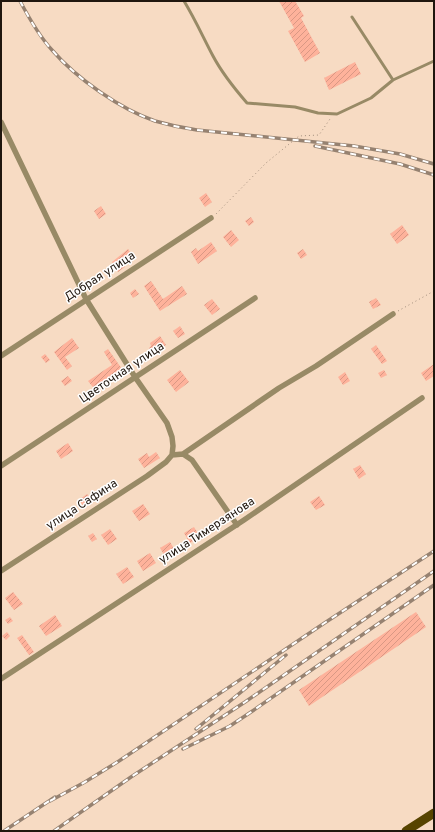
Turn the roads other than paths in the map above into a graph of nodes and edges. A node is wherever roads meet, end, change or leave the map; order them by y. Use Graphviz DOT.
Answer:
graph roads {
  1 [pos="184,1"];
  2 [pos="352,17"];
  3 [pos="434,61"];
  4 [pos="393,80"];
  5 [pos="1,122"];
  6 [pos="211,218"];
  7 [pos="255,298"];
  8 [pos="86,299"];
  9 [pos="393,314"];
  10 [pos="1,356"];
  11 [pos="135,377"];
  12 [pos="422,398"];
  13 [pos="183,454"];
  14 [pos="172,455"];
  15 [pos="1,466"];
  16 [pos="237,525"];
  17 [pos="1,571"];
  18 [pos="1,680"];
  19 [pos="434,813"];
  20 [pos="406,831"];
  1 -- 4 [label="lane"];
  2 -- 4 [label="lane"];
  3 -- 4 [label="lane"];
  5 -- 8 [label="street"];
  6 -- 8 [label="street, Добрая улица"];
  7 -- 11 [label="street, Цветочная улица"];
  8 -- 10 [label="street, Добрая улица"];
  8 -- 11 [label="street"];
  9 -- 13 [label="street"];
  11 -- 14 [label="street"];
  11 -- 15 [label="street, Цветочная улица"];
  12 -- 16 [label="street, улица Тимерзянова"];
  13 -- 14 [label="street"];
  13 -- 16 [label="street"];
  14 -- 17 [label="street, улица Сафина"];
  16 -- 18 [label="street, улица Тимерзянова"];
  19 -- 20 [label="main road"];
}
